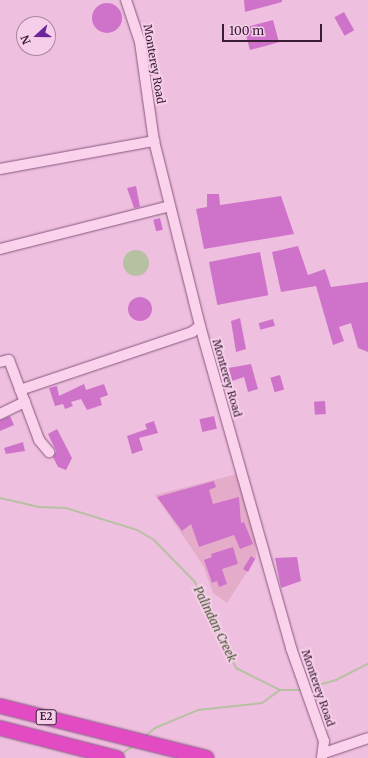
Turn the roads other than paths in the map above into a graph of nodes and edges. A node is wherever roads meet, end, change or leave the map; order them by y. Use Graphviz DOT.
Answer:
graph roads {
  1 [pos="126,0"];
  2 [pos="154,141"];
  3 [pos="0,169"];
  4 [pos="170,206"];
  5 [pos="0,249"];
  6 [pos="200,326"];
  7 [pos="0,362"];
  8 [pos="20,390"];
  9 [pos="25,402"];
  10 [pos="0,414"];
  11 [pos="49,452"];
  12 [pos="0,706"];
  13 [pos="0,728"];
  14 [pos="368,738"];
  15 [pos="323,756"];
  16 [pos="117,758"];
  17 [pos="207,758"];
  1 -- 2 [label="street, Monterey Road"];
  2 -- 3 [label="street"];
  2 -- 4 [label="street, Monterey Road"];
  4 -- 5 [label="street"];
  4 -- 6 [label="street, Monterey Road"];
  6 -- 8 [label="street"];
  6 -- 15 [label="street, Monterey Road"];
  7 -- 8 [label="street"];
  8 -- 9 [label="street"];
  9 -- 10 [label="street"];
  9 -- 11 [label="street"];
  12 -- 17 [label="highway, E2"];
  13 -- 16 [label="highway, E2"];
  14 -- 15 [label="street"];
}
